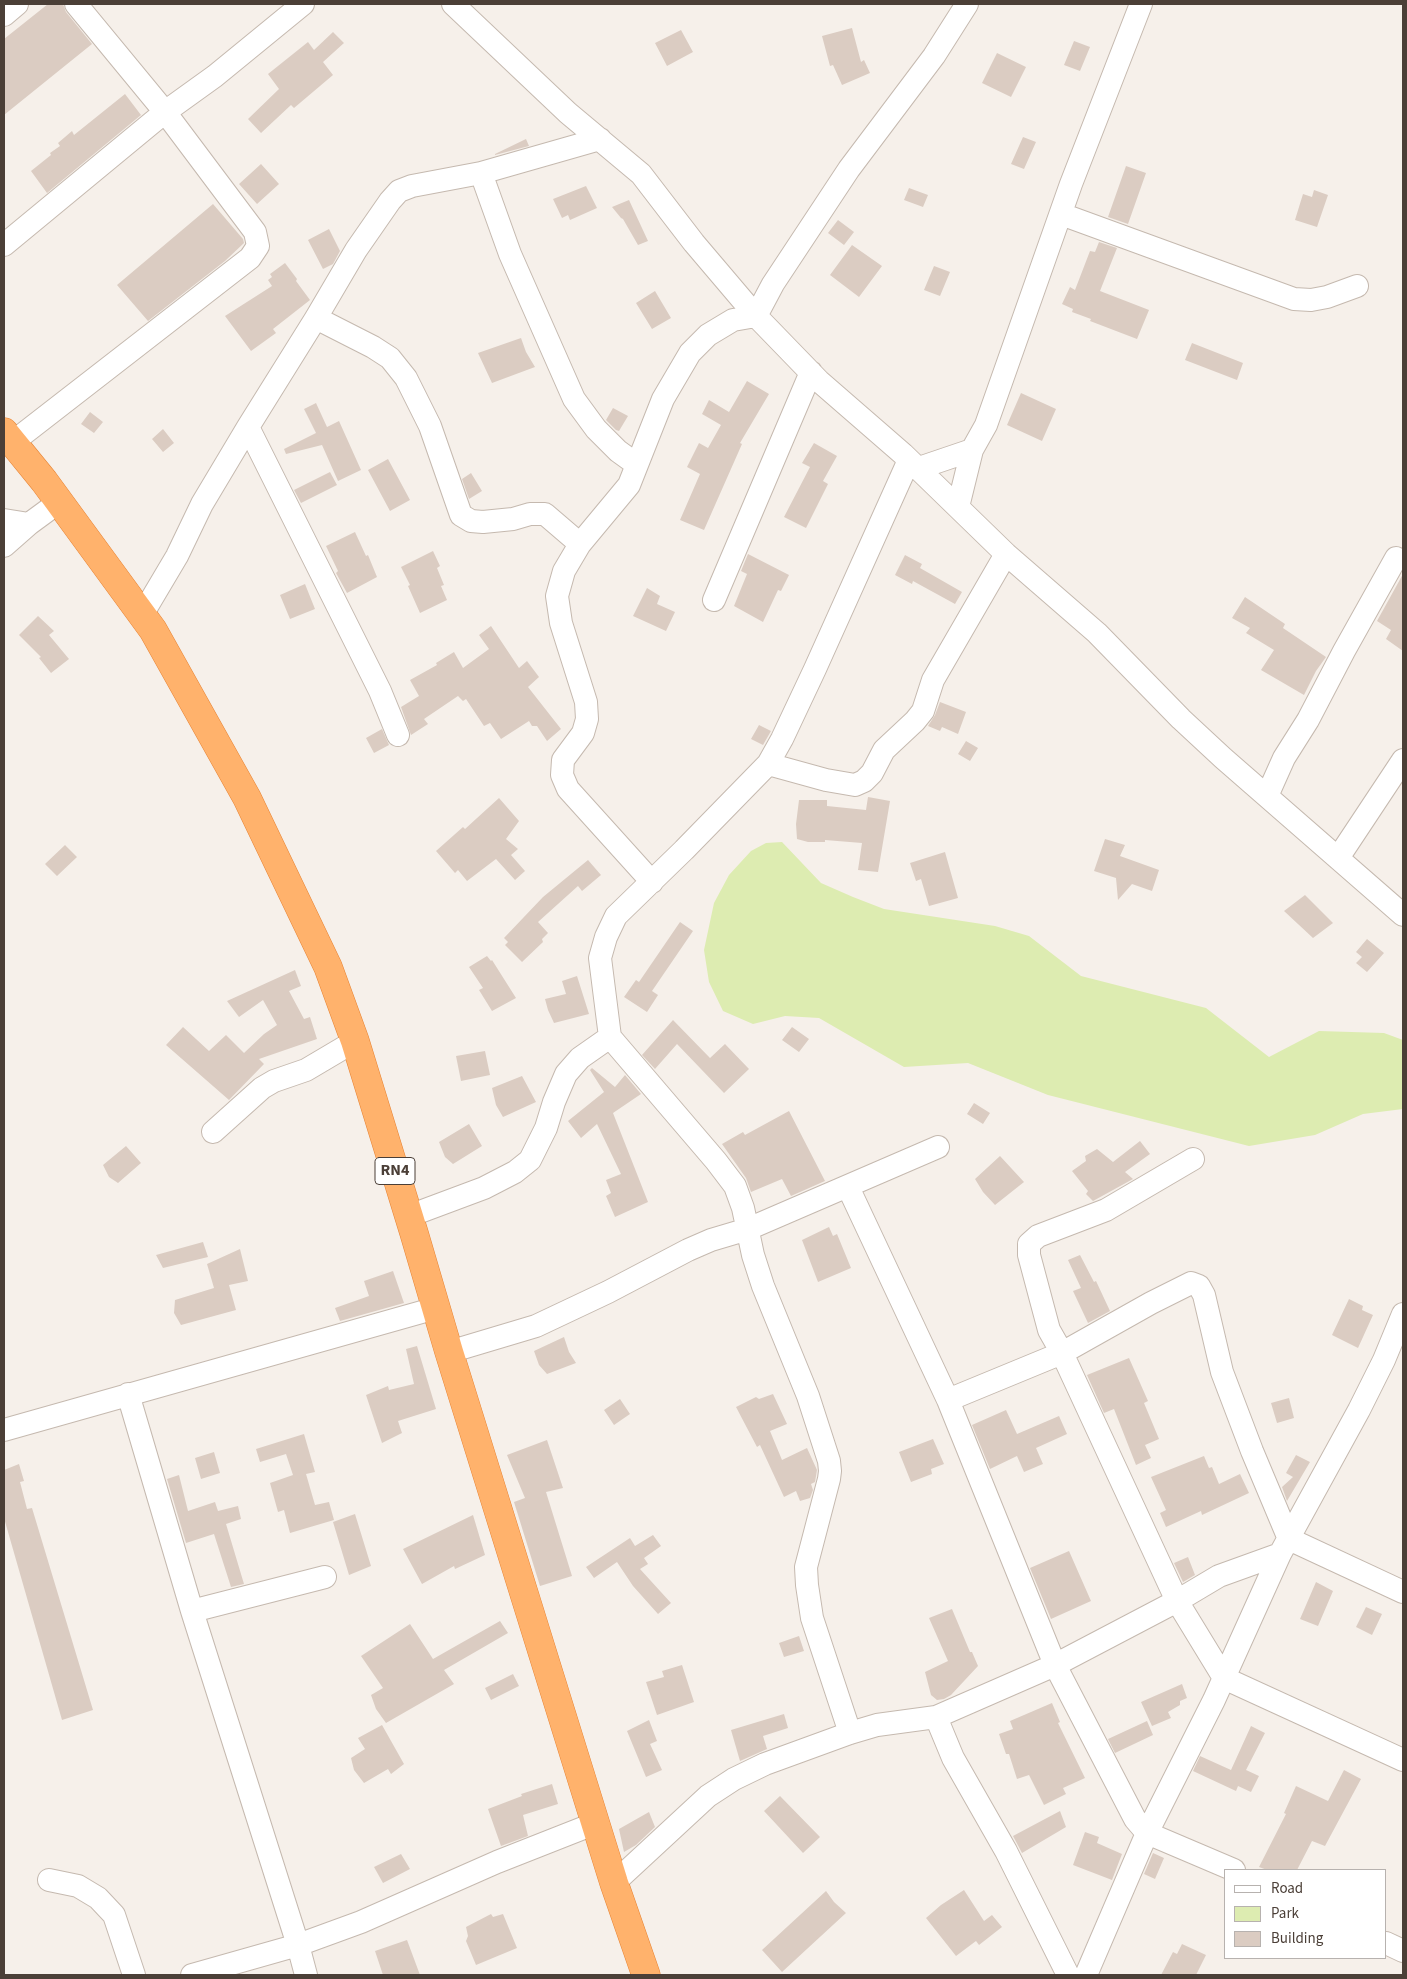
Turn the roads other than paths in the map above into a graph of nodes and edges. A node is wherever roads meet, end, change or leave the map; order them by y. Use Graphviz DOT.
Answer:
graph roads {
  1 [pos="17,4"];
  2 [pos="76,4"];
  3 [pos="303,4"];
  4 [pos="453,4"];
  5 [pos="967,4"];
  6 [pos="1141,4"];
  7 [pos="4,15"];
  8 [pos="165,112"];
  9 [pos="600,139"];
  10 [pos="480,173"];
  11 [pos="1061,214"];
  12 [pos="4,245"];
  13 [pos="1357,286"];
  14 [pos="756,316"];
  15 [pos="316,318"];
  16 [pos="811,372"];
  17 [pos="248,427"];
  18 [pos="8,437"];
  19 [pos="972,450"];
  20 [pos="636,464"];
  21 [pos="914,464"];
  22 [pos="59,502"];
  23 [pos="958,507"];
  24 [pos="4,520"];
  25 [pos="29,524"];
  26 [pos="580,544"];
  27 [pos="4,546"];
  28 [pos="1006,554"];
  29 [pos="1396,558"];
  30 [pos="714,600"];
  31 [pos="142,615"];
  32 [pos="398,735"];
  33 [pos="1403,760"];
  34 [pos="768,764"];
  35 [pos="1267,796"];
  36 [pos="1338,858"];
  37 [pos="652,882"];
  38 [pos="1403,915"];
  39 [pos="610,1037"];
  40 [pos="355,1041"];
  41 [pos="213,1132"];
  42 [pos="938,1147"];
  43 [pos="1193,1159"];
  44 [pos="848,1187"];
  45 [pos="409,1216"];
  46 [pos="748,1229"];
  47 [pos="436,1308"];
  48 [pos="1403,1314"];
  49 [pos="448,1352"];
  50 [pos="1062,1353"];
  51 [pos="128,1394"];
  52 [pos="948,1400"];
  53 [pos="4,1430"];
  54 [pos="1284,1546"];
  55 [pos="325,1577"];
  56 [pos="1403,1592"];
  57 [pos="1177,1601"];
  58 [pos="192,1611"];
  59 [pos="1055,1665"];
  60 [pos="1224,1678"];
  61 [pos="936,1717"];
  62 [pos="850,1733"];
  63 [pos="1403,1760"];
  64 [pos="596,1823"];
  65 [pos="1148,1833"];
  66 [pos="1232,1869"];
  67 [pos="49,1880"];
  68 [pos="614,1883"];
  69 [pos="1387,1943"];
  70 [pos="298,1945"];
  71 [pos="1403,1951"];
  72 [pos="134,1975"];
  73 [pos="192,1975"];
  74 [pos="306,1975"];
  75 [pos="646,1975"];
  76 [pos="1068,1975"];
  77 [pos="1086,1975"];
  1 -- 7 [label="street"];
  2 -- 8 [label="street"];
  3 -- 8 [label="street"];
  4 -- 9 [label="street"];
  5 -- 14 [label="street"];
  6 -- 11 [label="street"];
  8 -- 12 [label="street"];
  8 -- 18 [label="street"];
  9 -- 10 [label="street"];
  9 -- 14 [label="street"];
  10 -- 15 [label="street"];
  10 -- 20 [label="street"];
  11 -- 13 [label="street"];
  11 -- 19 [label="street"];
  14 -- 16 [label="street"];
  14 -- 20 [label="street"];
  15 -- 17 [label="street"];
  15 -- 26 [label="street"];
  16 -- 21 [label="street"];
  16 -- 30 [label="street"];
  17 -- 31 [label="street"];
  17 -- 32 [label="street"];
  18 -- 22 [label="highway, RN4"];
  19 -- 21 [label="street"];
  19 -- 23 [label="street"];
  20 -- 26 [label="street"];
  21 -- 23 [label="street"];
  21 -- 34 [label="street"];
  22 -- 25 [label="street"];
  22 -- 31 [label="highway, RN4"];
  23 -- 28 [label="street"];
  24 -- 25 [label="street"];
  25 -- 27 [label="street"];
  26 -- 37 [label="street"];
  28 -- 34 [label="street"];
  28 -- 35 [label="street"];
  29 -- 35 [label="street"];
  31 -- 40 [label="highway, RN4"];
  33 -- 36 [label="street"];
  34 -- 37 [label="street"];
  35 -- 36 [label="street"];
  36 -- 38 [label="street"];
  37 -- 39 [label="street"];
  39 -- 45 [label="street"];
  39 -- 46 [label="street"];
  40 -- 41 [label="street"];
  40 -- 45 [label="highway, RN4"];
  42 -- 44 [label="street"];
  43 -- 50 [label="street"];
  44 -- 46 [label="street"];
  44 -- 52 [label="street"];
  45 -- 47 [label="highway, RN4"];
  46 -- 49 [label="street"];
  46 -- 62 [label="street"];
  47 -- 49 [label="highway, RN4"];
  47 -- 51 [label="street"];
  48 -- 54 [label="street"];
  49 -- 64 [label="highway, RN4"];
  50 -- 52 [label="street"];
  50 -- 54 [label="street"];
  50 -- 57 [label="street"];
  51 -- 53 [label="street"];
  51 -- 58 [label="street"];
  52 -- 59 [label="street"];
  54 -- 56 [label="street"];
  54 -- 57 [label="street"];
  54 -- 60 [label="street"];
  55 -- 58 [label="street"];
  57 -- 59 [label="street"];
  57 -- 60 [label="street"];
  58 -- 70 [label="street"];
  59 -- 61 [label="street"];
  59 -- 65 [label="street"];
  60 -- 63 [label="street"];
  60 -- 65 [label="street"];
  61 -- 62 [label="street"];
  61 -- 76 [label="street"];
  62 -- 68 [label="street"];
  64 -- 68 [label="highway, RN4"];
  64 -- 70 [label="street"];
  65 -- 66 [label="street"];
  65 -- 77 [label="street"];
  67 -- 72 [label="street"];
  68 -- 75 [label="highway, RN4"];
  69 -- 71 [label="street"];
  70 -- 73 [label="street"];
  70 -- 74 [label="street"];
}
